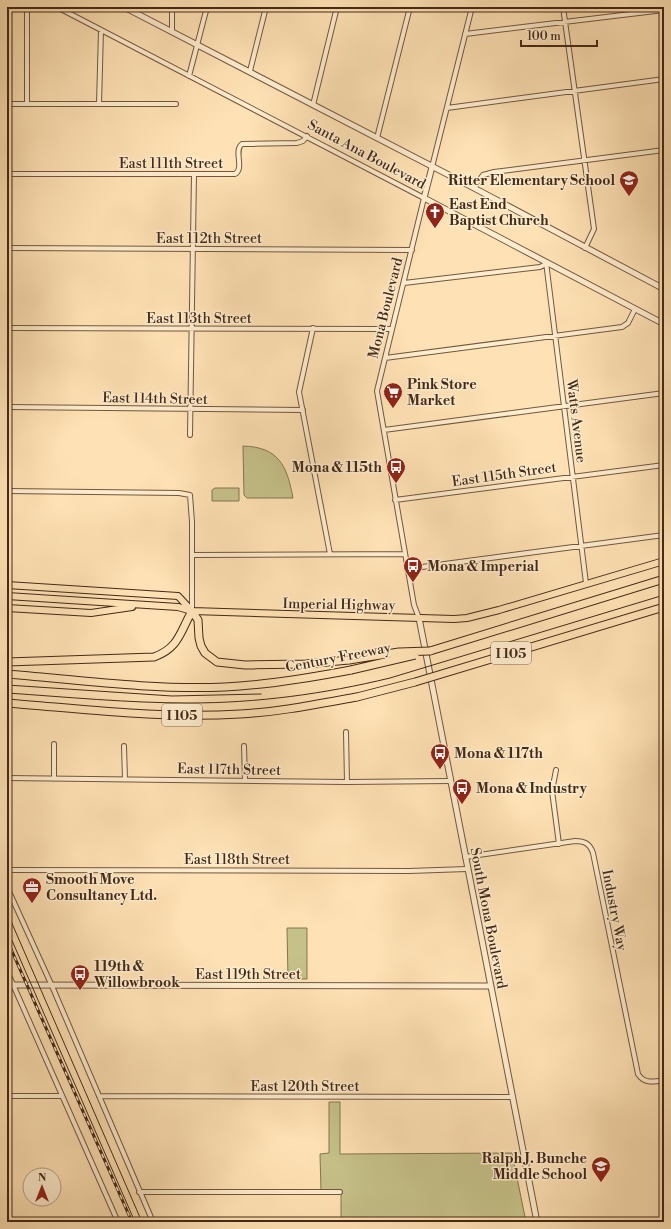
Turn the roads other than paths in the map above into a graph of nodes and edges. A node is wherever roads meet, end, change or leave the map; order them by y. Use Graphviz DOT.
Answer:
graph roads {
  1 [pos="27,7"];
  2 [pos="57,7"];
  3 [pos="124,7"];
  4 [pos="172,7"];
  5 [pos="207,7"];
  6 [pos="266,7"];
  7 [pos="338,7"];
  8 [pos="410,7"];
  9 [pos="472,7"];
  10 [pos="563,7"];
  11 [pos="664,10"];
  12 [pos="565,22"];
  13 [pos="101,30"];
  14 [pos="172,32"];
  15 [pos="465,34"];
  16 [pos="198,45"];
  17 [pos="250,71"];
  18 [pos="189,76"];
  19 [pos="664,80"];
  20 [pos="574,90"];
  21 [pos="7,104"];
  22 [pos="27,104"];
  23 [pos="99,104"];
  24 [pos="176,104"];
  25 [pos="313,105"];
  26 [pos="447,108"];
  27 [pos="307,136"];
  28 [pos="376,138"];
  29 [pos="664,150"];
  30 [pos="583,160"];
  31 [pos="432,167"];
  32 [pos="7,174"];
  33 [pos="194,174"];
  34 [pos="474,188"];
  35 [pos="424,198"];
  36 [pos="7,248"];
  37 [pos="585,248"];
  38 [pos="193,249"];
  39 [pos="412,250"];
  40 [pos="546,262"];
  41 [pos="404,283"];
  42 [pos="664,289"];
  43 [pos="635,309"];
  44 [pos="664,324"];
  45 [pos="7,328"];
  46 [pos="313,328"];
  47 [pos="192,329"];
  48 [pos="391,329"];
  49 [pos="555,337"];
  50 [pos="385,358"];
  51 [pos="664,393"];
  52 [pos="7,407"];
  53 [pos="565,407"];
  54 [pos="191,410"];
  55 [pos="303,410"];
  56 [pos="384,430"];
  57 [pos="190,435"];
  58 [pos="664,464"];
  59 [pos="573,476"];
  60 [pos="7,491"];
  61 [pos="395,500"];
  62 [pos="664,535"];
  63 [pos="582,545"];
  64 [pos="330,554"];
  65 [pos="405,554"];
  66 [pos="193,555"];
  67 [pos="664,561"];
  68 [pos="407,569"];
  69 [pos="664,579"];
  70 [pos="586,583"];
  71 [pos="7,585"];
  72 [pos="7,596"];
  73 [pos="143,605"];
  74 [pos="664,607"];
  75 [pos="7,608"];
  76 [pos="192,611"];
  77 [pos="419,618"];
  78 [pos="430,651"];
  79 [pos="7,662"];
  80 [pos="7,674"];
  81 [pos="7,703"];
  82 [pos="346,732"];
  83 [pos="54,744"];
  84 [pos="124,746"];
  85 [pos="244,746"];
  86 [pos="556,770"];
  87 [pos="54,777"];
  88 [pos="7,778"];
  89 [pos="124,779"];
  90 [pos="245,780"];
  91 [pos="450,780"];
  92 [pos="347,782"];
  93 [pos="559,844"];
  94 [pos="465,857"];
  95 [pos="467,869"];
  96 [pos="7,870"];
  97 [pos="7,887"];
  98 [pos="7,971"];
  99 [pos="7,985"];
  100 [pos="14,986"];
  101 [pos="52,986"];
  102 [pos="490,986"];
  103 [pos="664,1080"];
  104 [pos="7,1096"];
  105 [pos="62,1096"];
  106 [pos="99,1096"];
  107 [pos="511,1097"];
  108 [pos="140,1192"];
  109 [pos="340,1192"];
  110 [pos="118,1222"];
  111 [pos="153,1222"];
  112 [pos="537,1222"];
  1 -- 22 [label="street"];
  2 -- 13 [label="street, Santa Ana Boulevard"];
  3 -- 14 [label="street, Santa Ana Boulevard"];
  4 -- 14 [label="street"];
  5 -- 16 [label="street"];
  6 -- 17 [label="street"];
  7 -- 25 [label="street"];
  8 -- 28 [label="street"];
  9 -- 15 [label="street, Mona Boulevard"];
  10 -- 12 [label="street"];
  11 -- 12 [label="street"];
  12 -- 15 [label="street"];
  12 -- 20 [label="street"];
  13 -- 18 [label="street, Santa Ana Boulevard"];
  13 -- 23 [label="street"];
  14 -- 16 [label="street, Santa Ana Boulevard"];
  15 -- 26 [label="street, Mona Boulevard"];
  16 -- 17 [label="street, Santa Ana Boulevard"];
  16 -- 18 [label="street"];
  17 -- 25 [label="street, Santa Ana Boulevard"];
  18 -- 27 [label="street, Santa Ana Boulevard"];
  19 -- 20 [label="street"];
  20 -- 26 [label="street"];
  20 -- 30 [label="street"];
  21 -- 22 [label="street"];
  22 -- 23 [label="street"];
  23 -- 24 [label="street"];
  25 -- 28 [label="street, Santa Ana Boulevard"];
  26 -- 31 [label="street, Mona Boulevard"];
  27 -- 33 [label="street, East 111th Street"];
  27 -- 35 [label="street, Santa Ana Boulevard"];
  28 -- 31 [label="street, Santa Ana Boulevard"];
  29 -- 30 [label="street"];
  30 -- 34 [label="street"];
  30 -- 37 [label="street"];
  31 -- 34 [label="street, Santa Ana Boulevard"];
  31 -- 35 [label="street, Mona Boulevard"];
  32 -- 33 [label="street, East 111th Street"];
  33 -- 38 [label="street"];
  34 -- 37 [label="street, Santa Ana Boulevard"];
  35 -- 39 [label="street, Mona Boulevard"];
  35 -- 40 [label="street, Santa Ana Boulevard"];
  36 -- 38 [label="street, East 112th Street"];
  37 -- 42 [label="street, Santa Ana Boulevard"];
  38 -- 39 [label="street, East 112th Street"];
  38 -- 47 [label="street"];
  39 -- 41 [label="street, Mona Boulevard"];
  40 -- 41 [label="street"];
  40 -- 43 [label="street, Santa Ana Boulevard"];
  40 -- 49 [label="street, Watts Avenue"];
  41 -- 48 [label="street, Mona Boulevard"];
  43 -- 44 [label="street, Santa Ana Boulevard"];
  43 -- 49 [label="street"];
  45 -- 47 [label="street, East 113th Street"];
  46 -- 47 [label="street, East 113th Street"];
  46 -- 48 [label="street, East 113th Street"];
  46 -- 55 [label="street"];
  47 -- 54 [label="street"];
  48 -- 50 [label="street, Mona Boulevard"];
  49 -- 50 [label="street"];
  49 -- 53 [label="street, Watts Avenue"];
  50 -- 56 [label="street, Mona Boulevard"];
  51 -- 53 [label="street"];
  52 -- 54 [label="street, East 114th Street"];
  53 -- 56 [label="street"];
  53 -- 59 [label="street, Watts Avenue"];
  54 -- 55 [label="street, East 114th Street"];
  54 -- 57 [label="street"];
  55 -- 64 [label="street"];
  56 -- 61 [label="street, Mona Boulevard"];
  58 -- 59 [label="street, East 115th Street"];
  59 -- 61 [label="street, East 115th Street"];
  59 -- 63 [label="street, Watts Avenue"];
  60 -- 66 [label="street"];
  61 -- 65 [label="street, Mona Boulevard"];
  62 -- 63 [label="street"];
  63 -- 68 [label="street"];
  63 -- 70 [label="street, Watts Avenue"];
  64 -- 65 [label="street"];
  64 -- 66 [label="street"];
  65 -- 68 [label="street, Mona Boulevard"];
  66 -- 76 [label="street"];
  67 -- 70 [label="main road, Imperial Highway"];
  68 -- 77 [label="street, Mona Boulevard"];
  69 -- 78 [label="highway, Century Freeway / I 105"];
  70 -- 77 [label="main road, Imperial Highway"];
  71 -- 76 [label="main road"];
  72 -- 73 [label="main road, Imperial Highway"];
  73 -- 75 [label="main road"];
  73 -- 76 [label="main road, Imperial Highway"];
  74 -- 81 [label="highway, I 105, bridge"];
  76 -- 77 [label="main road, Imperial Highway"];
  76 -- 78 [label="highway, bridge"];
  76 -- 79 [label="highway"];
  77 -- 91 [label="street, South Mona Boulevard"];
  78 -- 80 [label="highway, Century Freeway / I 105, bridge"];
  82 -- 92 [label="street"];
  83 -- 87 [label="street"];
  84 -- 89 [label="street"];
  85 -- 90 [label="street"];
  86 -- 93 [label="street"];
  87 -- 88 [label="street, East 117th Street"];
  87 -- 89 [label="street, East 117th Street"];
  89 -- 90 [label="street, East 117th Street"];
  90 -- 92 [label="street, East 117th Street"];
  91 -- 92 [label="street, East 117th Street"];
  91 -- 94 [label="street, South Mona Boulevard"];
  93 -- 94 [label="street, Industry Way"];
  93 -- 103 [label="street, Industry Way"];
  94 -- 95 [label="street, South Mona Boulevard"];
  95 -- 96 [label="street, East 118th Street"];
  95 -- 102 [label="street, South Mona Boulevard"];
  97 -- 101 [label="street"];
  98 -- 100 [label="street"];
  99 -- 100 [label="street, East 119th Street"];
  100 -- 101 [label="street, East 119th Street"];
  100 -- 105 [label="street"];
  101 -- 102 [label="street, East 119th Street"];
  101 -- 106 [label="street"];
  102 -- 107 [label="street, South Mona Boulevard"];
  104 -- 105 [label="street"];
  105 -- 110 [label="street"];
  106 -- 107 [label="street, East 120th Street"];
  106 -- 108 [label="street"];
  107 -- 112 [label="street, South Mona Boulevard"];
  108 -- 109 [label="street"];
  108 -- 111 [label="street"];
}
